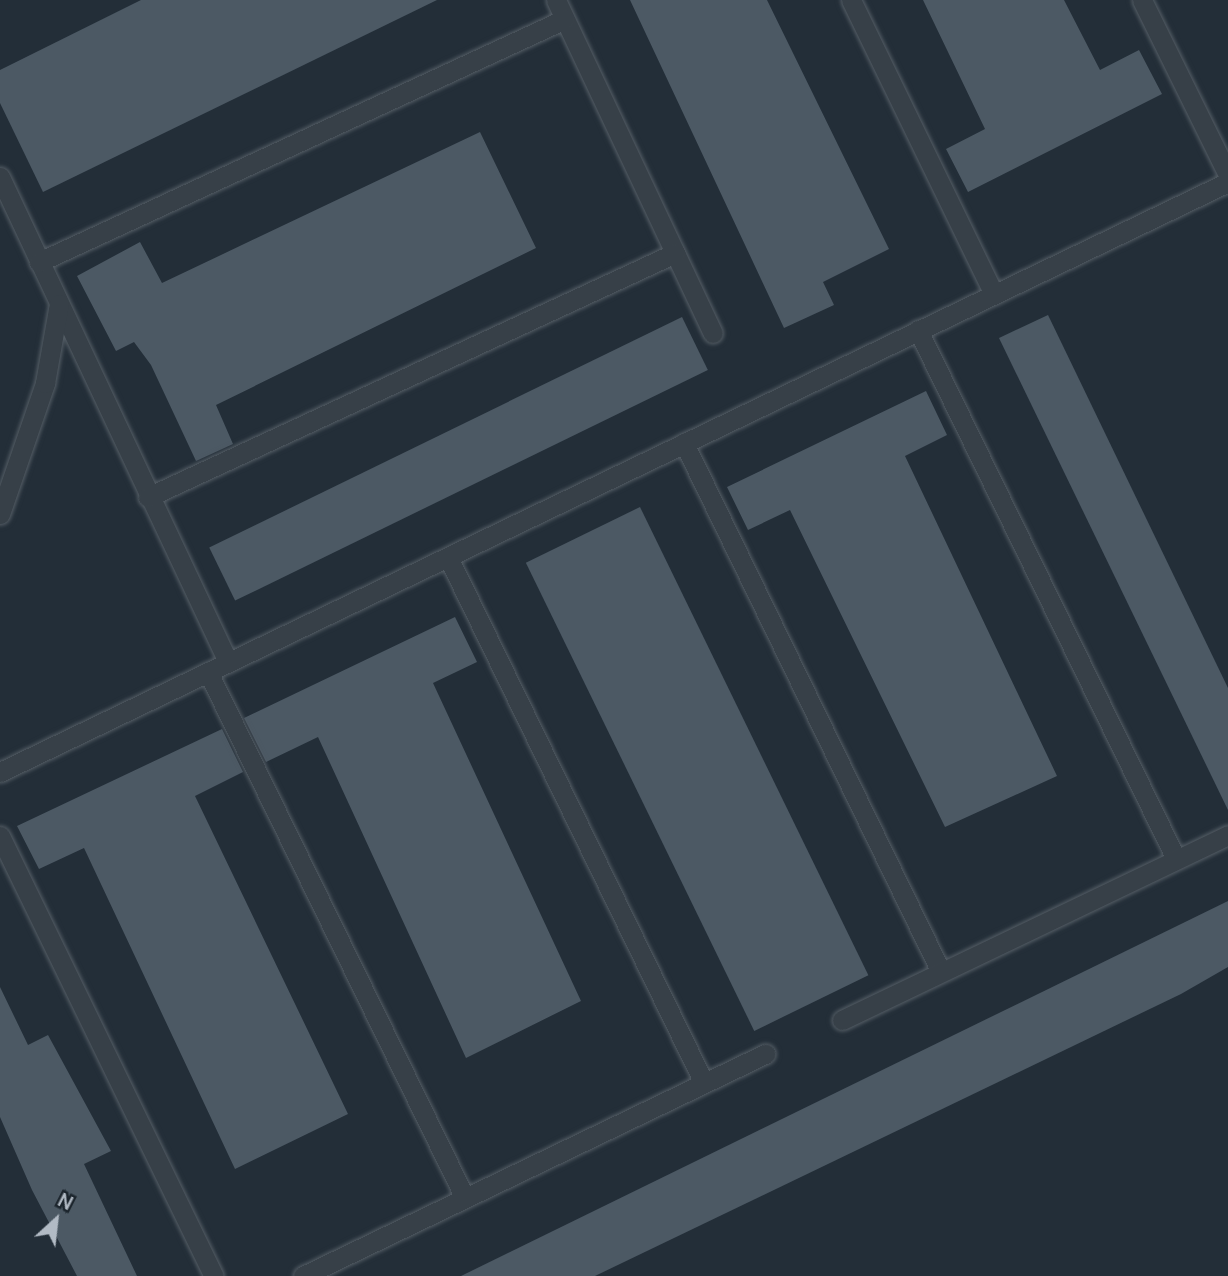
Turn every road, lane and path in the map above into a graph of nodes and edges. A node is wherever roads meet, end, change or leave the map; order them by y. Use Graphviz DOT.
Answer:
graph roads {
  1 [pos="556,0"];
  2 [pos="851,0"];
  3 [pos="1142,0"];
  4 [pos="565,19"];
  5 [pos="1228,176"];
  6 [pos="0,177"];
  7 [pos="1228,182"];
  8 [pos="675,253"];
  9 [pos="39,262"];
  10 [pos="995,294"];
  11 [pos="59,304"];
  12 [pos="918,330"];
  13 [pos="713,333"];
  14 [pos="684,443"];
  15 [pos="148,497"];
  16 [pos="0,514"];
  17 [pos="448,557"];
  18 [pos="228,662"];
  19 [pos="208,672"];
  20 [pos="0,772"];
  21 [pos="1228,835"];
  22 [pos="0,836"];
  23 [pos="1176,859"];
  24 [pos="941,972"];
  25 [pos="842,1020"];
  26 [pos="765,1054"];
  27 [pos="704,1083"];
  28 [pos="465,1198"];
  29 [pos="214,1276"];
  30 [pos="303,1276"];
  1 -- 4 [label="lane"];
  2 -- 10 [label="lane"];
  3 -- 5 [label="lane"];
  4 -- 8 [label="lane"];
  4 -- 9 [label="lane"];
  6 -- 9 [label="lane"];
  7 -- 10 [label="lane"];
  8 -- 13 [label="lane"];
  8 -- 15 [label="lane"];
  9 -- 11 [label="lane"];
  10 -- 12 [label="lane"];
  11 -- 15 [label="lane"];
  11 -- 16 [label="lane"];
  12 -- 14 [label="lane"];
  12 -- 23 [label="lane"];
  14 -- 17 [label="lane"];
  14 -- 24 [label="lane"];
  15 -- 18 [label="lane"];
  17 -- 18 [label="lane"];
  17 -- 27 [label="lane"];
  18 -- 19 [label="lane"];
  19 -- 20 [label="lane"];
  19 -- 28 [label="lane"];
  21 -- 23 [label="lane"];
  22 -- 29 [label="lane"];
  23 -- 24 [label="lane"];
  24 -- 25 [label="lane"];
  26 -- 27 [label="lane"];
  27 -- 28 [label="lane"];
  28 -- 30 [label="lane"];
}
